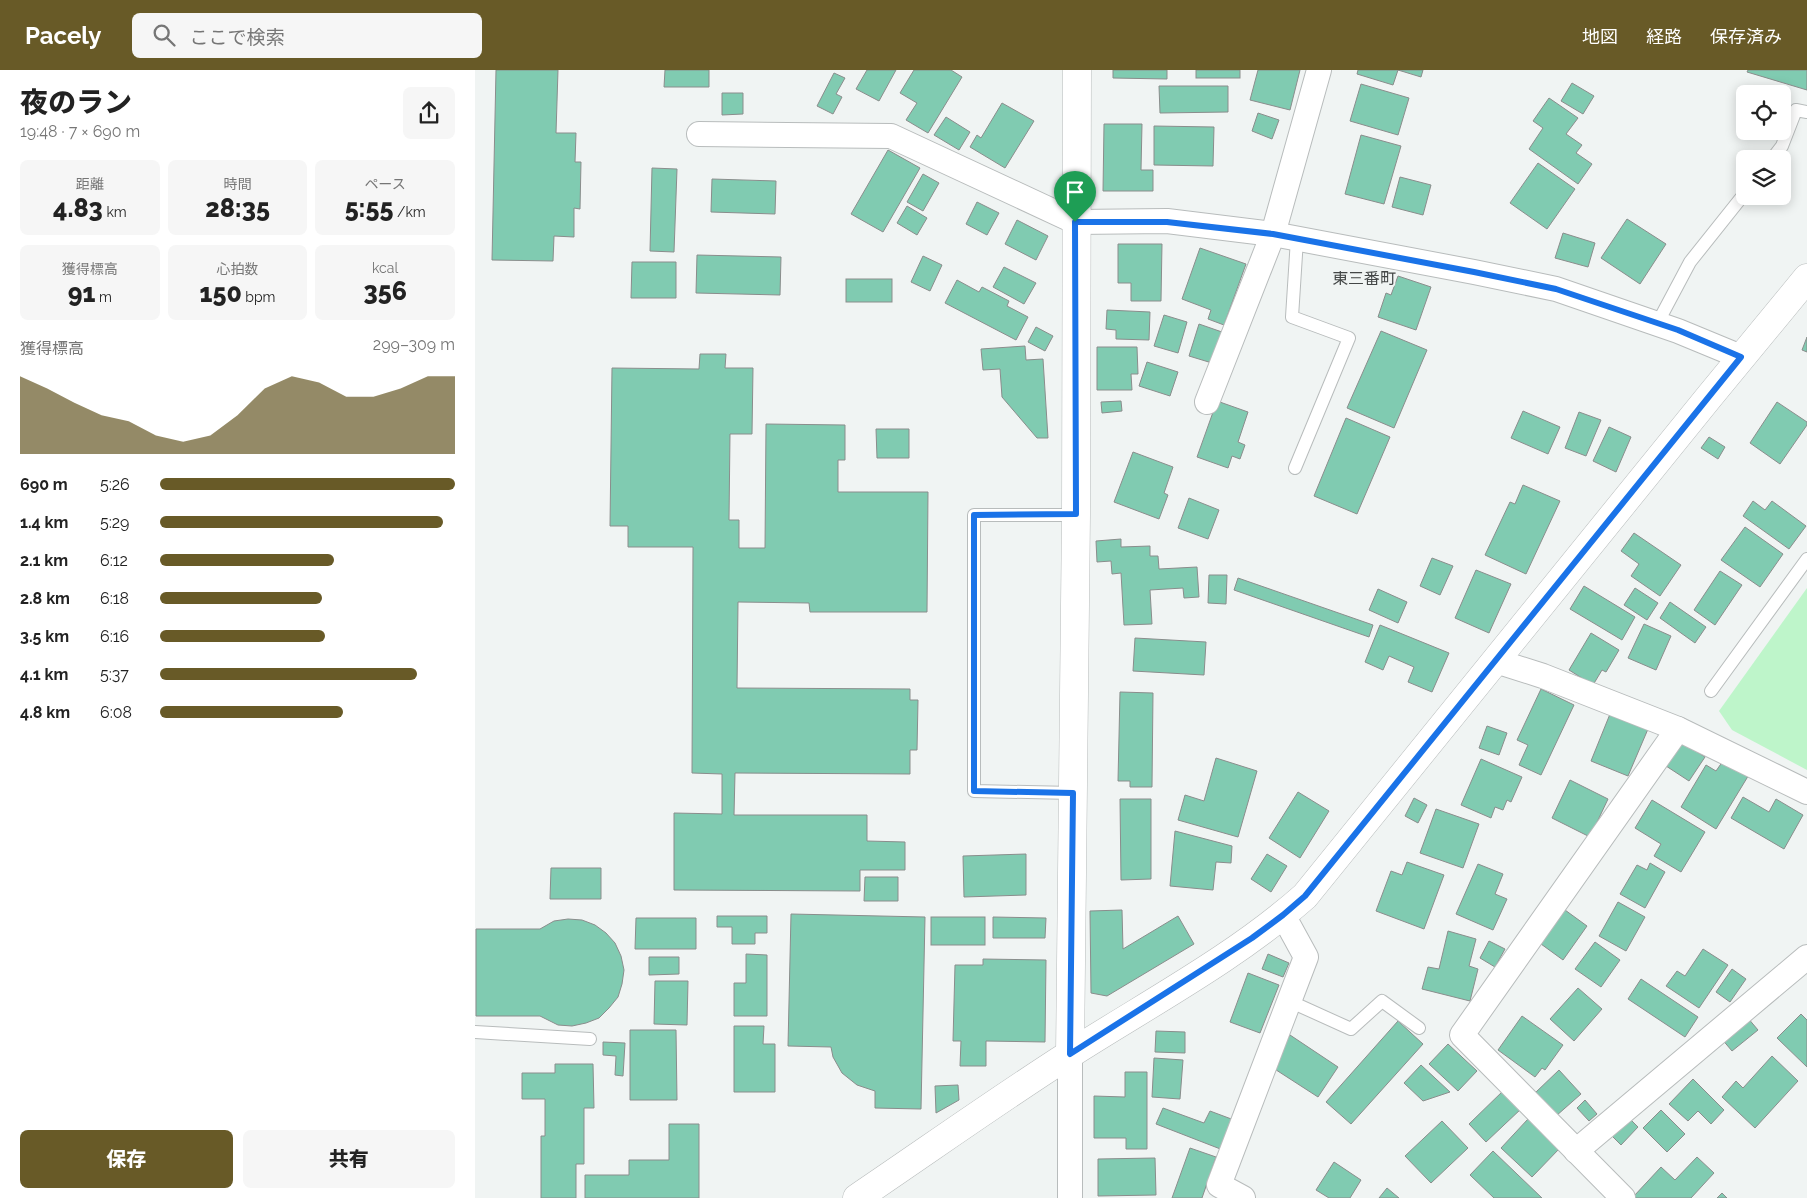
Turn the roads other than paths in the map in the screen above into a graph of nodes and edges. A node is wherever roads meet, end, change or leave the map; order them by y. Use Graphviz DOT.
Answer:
graph roads {
  1 [pos="1077,70"];
  2 [pos="1319,70"];
  3 [pos="1807,112"];
  4 [pos="699,134"];
  5 [pos="1779,150"];
  6 [pos="1736,204"];
  7 [pos="1075,222"];
  8 [pos="1273,234"];
  9 [pos="1297,239"];
  10 [pos="1807,278"];
  11 [pos="1657,324"];
  12 [pos="1741,357"];
  13 [pos="1207,402"];
  14 [pos="1295,468"];
  15 [pos="1076,514"];
  16 [pos="1807,559"];
  17 [pos="1496,661"];
  18 [pos="1711,691"];
  19 [pos="1678,729"];
  20 [pos="1807,792"];
  21 [pos="1073,793"];
  22 [pos="1283,915"];
  23 [pos="1807,957"];
  24 [pos="1289,1001"];
  25 [pos="1419,1028"];
  26 [pos="475,1032"];
  27 [pos="590,1040"];
  28 [pos="1070,1054"];
  29 [pos="1576,1152"];
  30 [pos="857,1198"];
  31 [pos="1070,1198"];
  32 [pos="1243,1198"];
  33 [pos="1623,1198"];
  1 -- 7 [label="street"];
  2 -- 8 [label="street"];
  3 -- 5 [label="lane"];
  4 -- 7 [label="street"];
  6 -- 11 [label="lane"];
  7 -- 8 [label="street"];
  7 -- 15 [label="street"];
  8 -- 9 [label="street"];
  8 -- 13 [label="street"];
  9 -- 11 [label="street"];
  9 -- 14 [label="lane"];
  10 -- 12 [label="street"];
  11 -- 12 [label="street"];
  12 -- 17 [label="street"];
  15 -- 21 [label="street"];
  15 -- 21 [label="lane"];
  16 -- 18 [label="lane"];
  17 -- 19 [label="street"];
  17 -- 22 [label="street"];
  19 -- 20 [label="street"];
  19 -- 29 [label="street"];
  21 -- 28 [label="street"];
  22 -- 24 [label="street"];
  22 -- 28 [label="street"];
  23 -- 29 [label="street"];
  24 -- 25 [label="lane"];
  24 -- 32 [label="street"];
  26 -- 27 [label="lane"];
  28 -- 30 [label="street"];
  28 -- 31 [label="street"];
  29 -- 33 [label="street"];
}
